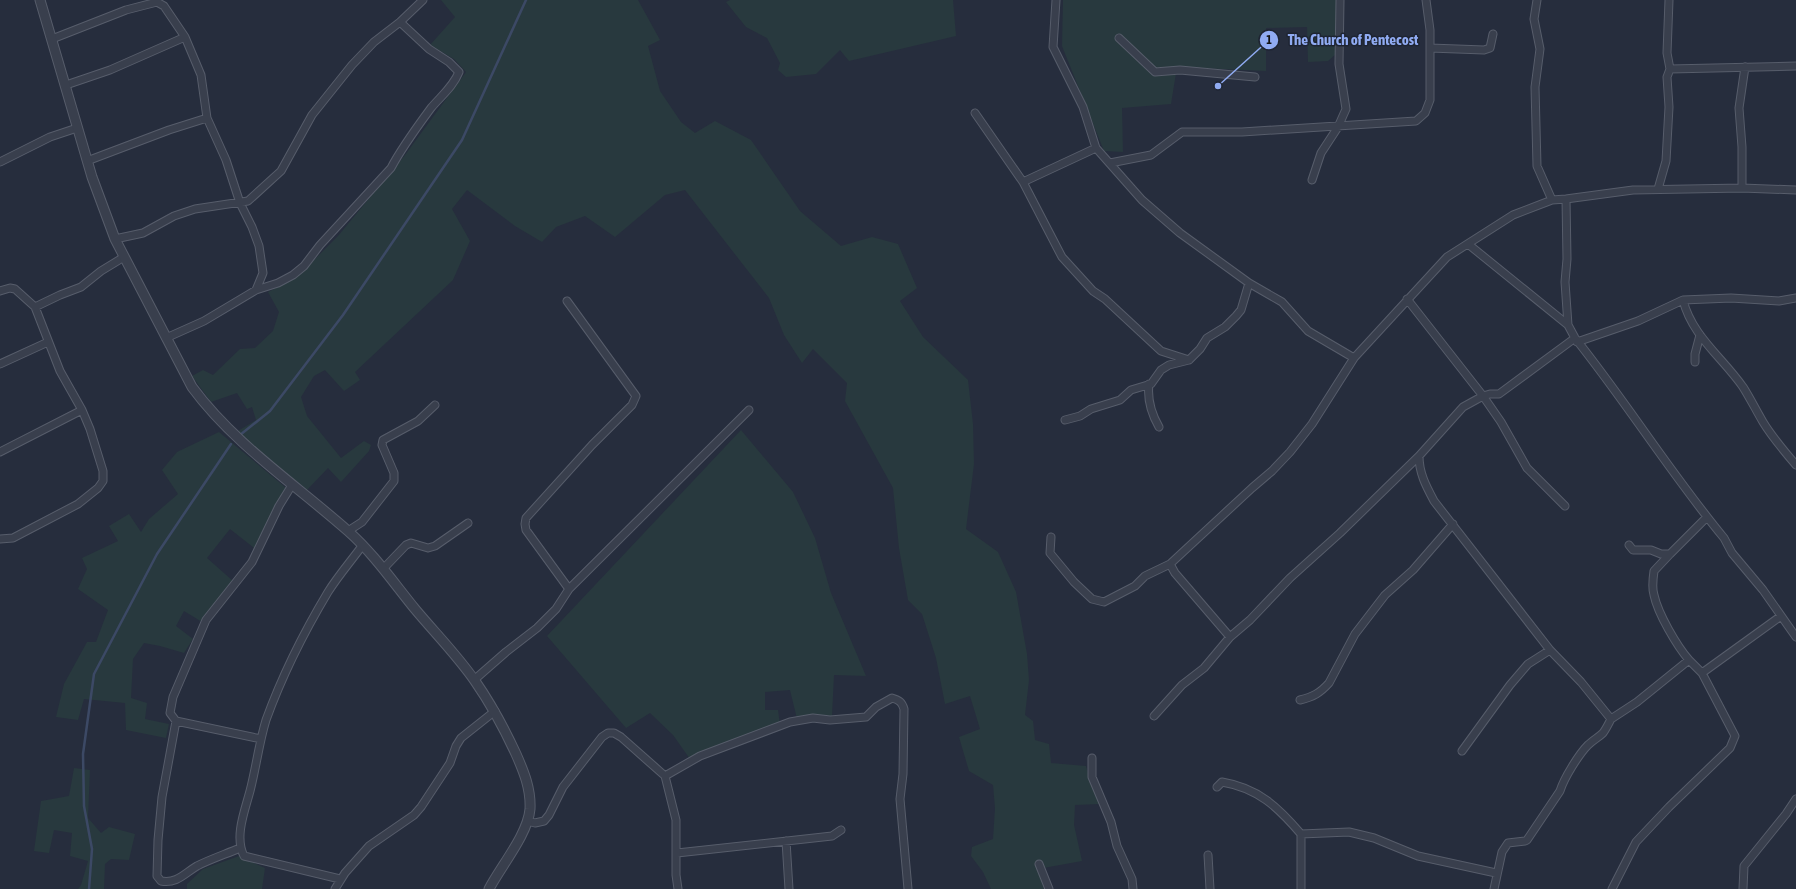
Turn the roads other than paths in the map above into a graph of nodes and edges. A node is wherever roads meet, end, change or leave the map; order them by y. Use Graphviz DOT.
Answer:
graph roads {
  1 [pos="40,0"];
  2 [pos="423,0"];
  3 [pos="1056,0"];
  4 [pos="1340,0"];
  5 [pos="1426,0"];
  6 [pos="1537,0"];
  7 [pos="1669,0"];
  8 [pos="400,22"];
  9 [pos="1493,34"];
  10 [pos="185,37"];
  11 [pos="1120,38"];
  12 [pos="52,39"];
  13 [pos="1430,48"];
  14 [pos="1796,66"];
  15 [pos="1745,67"];
  16 [pos="1670,69"];
  17 [pos="1255,77"];
  18 [pos="66,85"];
  19 [pos="975,113"];
  20 [pos="207,118"];
  21 [pos="1338,126"];
  22 [pos="77,128"];
  23 [pos="1096,148"];
  24 [pos="88,161"];
  25 [pos="0,162"];
  26 [pos="1110,162"];
  27 [pos="1312,180"];
  28 [pos="1023,182"];
  29 [pos="1742,188"];
  30 [pos="1658,189"];
  31 [pos="1796,190"];
  32 [pos="1566,199"];
  33 [pos="1552,200"];
  34 [pos="240,203"];
  35 [pos="115,239"];
  36 [pos="1468,244"];
  37 [pos="124,257"];
  38 [pos="1249,283"];
  39 [pos="256,290"];
  40 [pos="0,291"];
  41 [pos="1796,298"];
  42 [pos="1406,299"];
  43 [pos="1683,300"];
  44 [pos="567,301"];
  45 [pos="35,307"];
  46 [pos="1568,325"];
  47 [pos="1700,335"];
  48 [pos="166,338"];
  49 [pos="1576,340"];
  50 [pos="48,342"];
  51 [pos="1354,358"];
  52 [pos="1189,360"];
  53 [pos="1695,362"];
  54 [pos="0,364"];
  55 [pos="1149,384"];
  56 [pos="1483,396"];
  57 [pos="434,405"];
  58 [pos="82,410"];
  59 [pos="749,410"];
  60 [pos="1065,420"];
  61 [pos="1159,427"];
  62 [pos="0,452"];
  63 [pos="1419,456"];
  64 [pos="1796,465"];
  65 [pos="292,485"];
  66 [pos="1565,506"];
  67 [pos="1707,517"];
  68 [pos="468,523"];
  69 [pos="1453,524"];
  70 [pos="348,531"];
  71 [pos="1051,537"];
  72 [pos="0,539"];
  73 [pos="1629,545"];
  74 [pos="362,546"];
  75 [pos="1670,554"];
  76 [pos="1170,564"];
  77 [pos="384,568"];
  78 [pos="569,589"];
  79 [pos="1781,616"];
  80 [pos="1796,637"];
  81 [pos="1230,638"];
  82 [pos="1550,650"];
  83 [pos="1690,660"];
  84 [pos="1702,673"];
  85 [pos="474,680"];
  86 [pos="1300,700"];
  87 [pos="495,711"];
  88 [pos="1154,716"];
  89 [pos="1611,719"];
  90 [pos="176,721"];
  91 [pos="261,739"];
  92 [pos="1462,751"];
  93 [pos="1092,758"];
  94 [pos="665,776"];
  95 [pos="1216,787"];
  96 [pos="1796,799"];
  97 [pos="528,821"];
  98 [pos="841,830"];
  99 [pos="1301,834"];
  100 [pos="786,841"];
  101 [pos="240,848"];
  102 [pos="677,853"];
  103 [pos="1208,855"];
  104 [pos="1039,864"];
  105 [pos="1496,873"];
  106 [pos="340,879"];
  107 [pos="335,889"];
  108 [pos="489,889"];
  109 [pos="678,889"];
  110 [pos="789,889"];
  111 [pos="908,889"];
  112 [pos="1050,889"];
  113 [pos="1133,889"];
  114 [pos="1210,889"];
  115 [pos="1301,889"];
  116 [pos="1494,889"];
  117 [pos="1612,889"];
  118 [pos="1743,889"];
  1 -- 12 [label="street"];
  2 -- 8 [label="street"];
  3 -- 23 [label="street"];
  4 -- 21 [label="street"];
  5 -- 13 [label="street"];
  6 -- 33 [label="street"];
  7 -- 16 [label="street"];
  8 -- 34 [label="street"];
  8 -- 39 [label="street"];
  9 -- 13 [label="street"];
  10 -- 12 [label="street"];
  10 -- 18 [label="street"];
  10 -- 20 [label="street"];
  11 -- 17 [label="street"];
  12 -- 18 [label="street"];
  13 -- 21 [label="street"];
  14 -- 15 [label="street"];
  15 -- 16 [label="street"];
  15 -- 29 [label="street"];
  16 -- 30 [label="street"];
  18 -- 22 [label="street"];
  19 -- 28 [label="street"];
  20 -- 24 [label="street"];
  20 -- 34 [label="street"];
  21 -- 26 [label="street"];
  21 -- 27 [label="street"];
  22 -- 24 [label="street"];
  22 -- 25 [label="street"];
  23 -- 26 [label="street"];
  23 -- 28 [label="street"];
  24 -- 35 [label="street"];
  26 -- 38 [label="street"];
  28 -- 52 [label="street"];
  29 -- 30 [label="street"];
  29 -- 31 [label="street"];
  30 -- 32 [label="street"];
  32 -- 33 [label="street"];
  32 -- 46 [label="street"];
  33 -- 36 [label="street"];
  34 -- 35 [label="street"];
  34 -- 39 [label="street"];
  35 -- 37 [label="street"];
  36 -- 42 [label="street"];
  36 -- 46 [label="street"];
  37 -- 45 [label="street"];
  37 -- 48 [label="street"];
  38 -- 51 [label="street"];
  38 -- 52 [label="street"];
  39 -- 48 [label="street"];
  40 -- 45 [label="street"];
  41 -- 43 [label="street"];
  42 -- 51 [label="street"];
  42 -- 56 [label="street"];
  43 -- 47 [label="street"];
  43 -- 49 [label="street"];
  44 -- 78 [label="street"];
  45 -- 50 [label="street"];
  46 -- 49 [label="street"];
  47 -- 53 [label="street"];
  47 -- 64 [label="street"];
  48 -- 65 [label="street"];
  49 -- 56 [label="street"];
  49 -- 67 [label="street"];
  50 -- 54 [label="street"];
  50 -- 58 [label="street"];
  51 -- 76 [label="street"];
  52 -- 55 [label="street"];
  55 -- 60 [label="street"];
  55 -- 61 [label="street"];
  56 -- 63 [label="street"];
  56 -- 66 [label="street"];
  57 -- 70 [label="street"];
  58 -- 62 [label="street"];
  58 -- 72 [label="street"];
  59 -- 78 [label="street"];
  63 -- 69 [label="street"];
  63 -- 81 [label="street"];
  65 -- 70 [label="street"];
  65 -- 90 [label="street"];
  67 -- 75 [label="street"];
  67 -- 79 [label="street"];
  68 -- 77 [label="street"];
  69 -- 82 [label="street"];
  69 -- 86 [label="street"];
  70 -- 74 [label="street"];
  71 -- 76 [label="street"];
  73 -- 75 [label="street"];
  74 -- 77 [label="street"];
  74 -- 91 [label="street"];
  75 -- 83 [label="street"];
  76 -- 81 [label="street"];
  77 -- 85 [label="street"];
  78 -- 85 [label="street"];
  79 -- 80 [label="street"];
  79 -- 84 [label="street"];
  81 -- 88 [label="street"];
  82 -- 89 [label="street"];
  82 -- 92 [label="street"];
  83 -- 84 [label="street"];
  83 -- 89 [label="street"];
  84 -- 117 [label="street"];
  85 -- 87 [label="street"];
  87 -- 97 [label="street"];
  87 -- 106 [label="street"];
  89 -- 105 [label="street"];
  90 -- 91 [label="street"];
  90 -- 101 [label="street"];
  91 -- 101 [label="street"];
  93 -- 113 [label="street"];
  94 -- 97 [label="street"];
  94 -- 102 [label="street"];
  94 -- 111 [label="street"];
  95 -- 99 [label="street"];
  96 -- 118 [label="street"];
  97 -- 108 [label="street"];
  98 -- 100 [label="street"];
  99 -- 105 [label="street"];
  99 -- 115 [label="street"];
  100 -- 102 [label="street"];
  100 -- 110 [label="street"];
  101 -- 106 [label="street"];
  102 -- 109 [label="street"];
  103 -- 114 [label="street"];
  104 -- 112 [label="street"];
  105 -- 116 [label="street"];
  106 -- 107 [label="street"];
}
